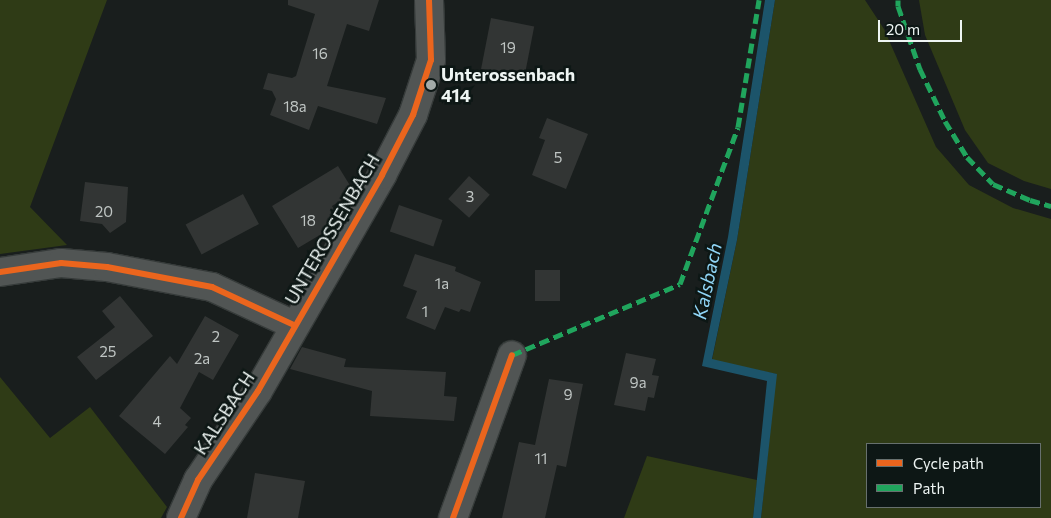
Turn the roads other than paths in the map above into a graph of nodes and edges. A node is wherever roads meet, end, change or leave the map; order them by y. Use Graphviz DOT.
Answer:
graph roads {
  1 [pos="429,0"];
  2 [pos="0,272"];
  3 [pos="294,325"];
  4 [pos="512,355"];
  5 [pos="181,518"];
  6 [pos="454,518"];
  1 -- 3 [label="street, UNTEROSSENBACH"];
  2 -- 3 [label="street, UNTEROSSENBACH"];
  3 -- 5 [label="street, KALSBACH"];
  4 -- 6 [label="street"];
}
